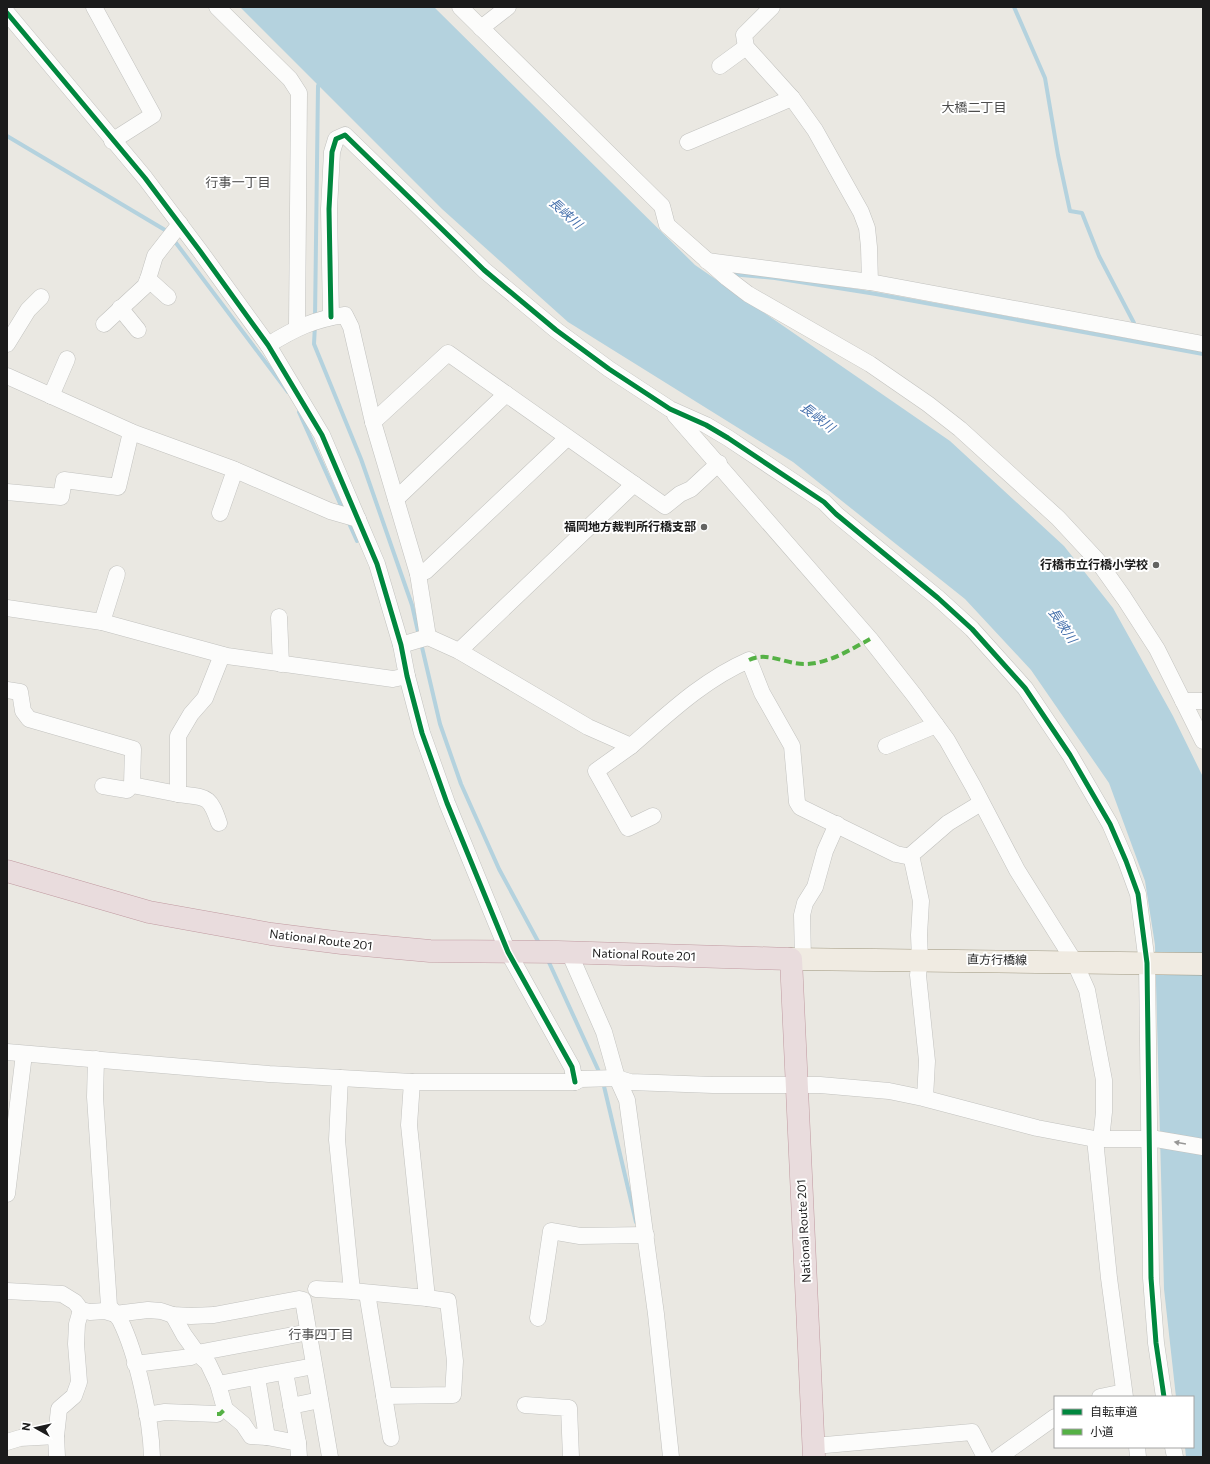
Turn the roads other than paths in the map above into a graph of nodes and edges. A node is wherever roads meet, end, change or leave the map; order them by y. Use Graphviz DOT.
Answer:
graph roads {
  1 [pos="94,7"];
  2 [pos="217,7"];
  3 [pos="460,7"];
  4 [pos="508,7"];
  5 [pos="772,7"];
  6 [pos="7,13"];
  7 [pos="481,28"];
  8 [pos="746,47"];
  9 [pos="720,66"];
  10 [pos="792,98"];
  11 [pos="112,141"];
  12 [pos="688,142"];
  13 [pos="180,224"];
  14 [pos="707,261"];
  15 [pos="148,279"];
  16 [pos="870,282"];
  17 [pos="42,297"];
  18 [pos="168,297"];
  19 [pos="120,308"];
  20 [pos="331,317"];
  21 [pos="104,324"];
  22 [pos="301,326"];
  23 [pos="138,330"];
  24 [pos="7,344"];
  25 [pos="1203,344"];
  26 [pos="268,345"];
  27 [pos="67,359"];
  28 [pos="7,376"];
  29 [pos="506,394"];
  30 [pos="51,396"];
  31 [pos="670,409"];
  32 [pos="374,422"];
  33 [pos="131,432"];
  34 [pos="568,438"];
  35 [pos="728,438"];
  36 [pos="708,450"];
  37 [pos="719,463"];
  38 [pos="235,470"];
  39 [pos="634,484"];
  40 [pos="7,492"];
  41 [pos="396,499"];
  42 [pos="220,513"];
  43 [pos="358,519"];
  44 [pos="117,574"];
  45 [pos="418,574"];
  46 [pos="7,608"];
  47 [pos="279,617"];
  48 [pos="102,622"];
  49 [pos="428,637"];
  50 [pos="405,644"];
  51 [pos="459,650"];
  52 [pos="222,655"];
  53 [pos="281,664"];
  54 [pos="407,676"];
  55 [pos="7,690"];
  56 [pos="1203,700"];
  57 [pos="1183,701"];
  58 [pos="936,725"];
  59 [pos="1203,741"];
  60 [pos="630,746"];
  61 [pos="886,746"];
  62 [pos="132,785"];
  63 [pos="103,786"];
  64 [pos="178,794"];
  65 [pos="981,803"];
  66 [pos="654,816"];
  67 [pos="219,823"];
  68 [pos="837,824"];
  69 [pos="911,857"];
  70 [pos="7,871"];
  71 [pos="511,952"];
  72 [pos="564,952"];
  73 [pos="797,959"];
  74 [pos="920,960"];
  75 [pos="1074,961"];
  76 [pos="1151,964"];
  77 [pos="1203,964"];
  78 [pos="7,1052"];
  79 [pos="24,1054"];
  80 [pos="96,1060"];
  81 [pos="340,1078"];
  82 [pos="613,1078"];
  83 [pos="578,1080"];
  84 [pos="412,1082"];
  85 [pos="798,1085"];
  86 [pos="925,1098"];
  87 [pos="1153,1139"];
  88 [pos="1098,1140"];
  89 [pos="1203,1147"];
  90 [pos="7,1194"];
  91 [pos="646,1235"];
  92 [pos="316,1289"];
  93 [pos="7,1291"];
  94 [pos="359,1292"];
  95 [pos="427,1298"];
  96 [pos="81,1310"];
  97 [pos="115,1314"];
  98 [pos="173,1315"];
  99 [pos="538,1318"];
  100 [pos="309,1332"];
  101 [pos="197,1353"];
  102 [pos="135,1364"];
  103 [pos="314,1366"];
  104 [pos="285,1372"];
  105 [pos="257,1377"];
  106 [pos="218,1384"];
  107 [pos="1125,1395"];
  108 [pos="384,1396"];
  109 [pos="1112,1396"];
  110 [pos="1164,1396"];
  111 [pos="320,1400"];
  112 [pos="525,1405"];
  113 [pos="291,1406"];
  114 [pos="217,1414"];
  115 [pos="147,1415"];
  116 [pos="1054,1418"];
  117 [pos="56,1436"];
  118 [pos="267,1437"];
  119 [pos="391,1438"];
  120 [pos="7,1442"];
  121 [pos="298,1450"];
  122 [pos="814,1451"];
  123 [pos="57,1457"];
  124 [pos="152,1457"];
  125 [pos="330,1457"];
  126 [pos="571,1457"];
  127 [pos="672,1457"];
  128 [pos="985,1457"];
  129 [pos="999,1457"];
  1 -- 11 [label="street"];
  2 -- 22 [label="street"];
  3 -- 7 [label="street"];
  4 -- 7 [label="street"];
  5 -- 8 [label="street"];
  6 -- 11 [label="street"];
  7 -- 14 [label="street"];
  8 -- 9 [label="street"];
  8 -- 10 [label="street"];
  10 -- 12 [label="street"];
  10 -- 16 [label="street"];
  11 -- 13 [label="street"];
  13 -- 15 [label="street"];
  13 -- 26 [label="street"];
  14 -- 16 [label="street"];
  14 -- 57 [label="street"];
  15 -- 18 [label="street"];
  15 -- 19 [label="street"];
  16 -- 25 [label="street"];
  17 -- 24 [label="street"];
  19 -- 21 [label="street"];
  19 -- 23 [label="street"];
  20 -- 22 [label="street"];
  20 -- 31 [label="street"];
  20 -- 32 [label="street"];
  22 -- 26 [label="street"];
  26 -- 43 [label="street"];
  27 -- 30 [label="street"];
  28 -- 30 [label="street"];
  29 -- 32 [label="street"];
  29 -- 34 [label="street"];
  29 -- 41 [label="street"];
  30 -- 33 [label="street"];
  31 -- 35 [label="street"];
  31 -- 36 [label="street"];
  32 -- 41 [label="street"];
  33 -- 38 [label="street"];
  33 -- 40 [label="street"];
  34 -- 39 [label="street"];
  34 -- 45 [label="street"];
  35 -- 36 [label="street"];
  35 -- 76 [label="street"];
  36 -- 37 [label="street"];
  37 -- 39 [label="street"];
  37 -- 58 [label="street"];
  38 -- 42 [label="street"];
  38 -- 43 [label="street"];
  39 -- 51 [label="street"];
  41 -- 45 [label="street"];
  43 -- 50 [label="street"];
  44 -- 48 [label="street"];
  45 -- 49 [label="street"];
  46 -- 48 [label="street"];
  47 -- 53 [label="street"];
  48 -- 52 [label="street"];
  49 -- 50 [label="street"];
  49 -- 51 [label="street"];
  50 -- 54 [label="street"];
  51 -- 60 [label="street"];
  52 -- 53 [label="street"];
  52 -- 64 [label="street"];
  53 -- 54 [label="street"];
  54 -- 71 [label="street"];
  55 -- 62 [label="street"];
  56 -- 57 [label="street"];
  57 -- 59 [label="street"];
  58 -- 61 [label="street"];
  58 -- 65 [label="street"];
  60 -- 66 [label="street"];
  60 -- 68 [label="street"];
  62 -- 63 [label="street"];
  62 -- 64 [label="street"];
  64 -- 67 [label="street"];
  65 -- 69 [label="street"];
  65 -- 75 [label="street"];
  68 -- 69 [label="street"];
  68 -- 73 [label="street"];
  69 -- 74 [label="street"];
  70 -- 71 [label="highway, National Route 201"];
  71 -- 72 [label="highway, National Route 201"];
  71 -- 83 [label="street"];
  72 -- 73 [label="highway, National Route 201"];
  72 -- 82 [label="street"];
  73 -- 74 [label="main road, 直方行橋線"];
  73 -- 85 [label="highway, National Route 201"];
  74 -- 75 [label="main road, 直方行橋線"];
  74 -- 86 [label="street"];
  75 -- 76 [label="main road, 直方行橋線"];
  75 -- 88 [label="street"];
  76 -- 77 [label="main road, 直方行橋線"];
  76 -- 87 [label="street"];
  78 -- 79 [label="street"];
  79 -- 80 [label="street"];
  79 -- 90 [label="street"];
  80 -- 81 [label="street"];
  80 -- 97 [label="street"];
  81 -- 84 [label="street"];
  81 -- 94 [label="street"];
  82 -- 83 [label="street"];
  82 -- 85 [label="street"];
  82 -- 91 [label="street"];
  83 -- 84 [label="street"];
  84 -- 95 [label="street"];
  85 -- 86 [label="street"];
  85 -- 122 [label="highway, National Route 201"];
  86 -- 88 [label="street"];
  87 -- 88 [label="street"];
  89 -- 87 [label="street, one-way"];
  87 -- 110 [label="street"];
  88 -- 107 [label="street"];
  91 -- 99 [label="street"];
  91 -- 127 [label="street"];
  92 -- 94 [label="street"];
  93 -- 96 [label="street"];
  94 -- 95 [label="street"];
  94 -- 108 [label="street"];
  95 -- 108 [label="street"];
  96 -- 97 [label="street"];
  96 -- 117 [label="street"];
  97 -- 98 [label="street"];
  97 -- 102 [label="street"];
  98 -- 100 [label="street"];
  98 -- 101 [label="street"];
  100 -- 101 [label="street"];
  100 -- 103 [label="street"];
  101 -- 102 [label="street"];
  101 -- 106 [label="street"];
  102 -- 115 [label="street"];
  103 -- 104 [label="street"];
  103 -- 111 [label="street"];
  104 -- 105 [label="street"];
  104 -- 113 [label="street"];
  105 -- 106 [label="street"];
  105 -- 118 [label="street"];
  106 -- 118 [label="street"];
  107 -- 109 [label="street"];
  108 -- 119 [label="street"];
  111 -- 113 [label="street"];
  111 -- 125 [label="street"];
  112 -- 126 [label="street"];
  113 -- 121 [label="street"];
  114 -- 115 [label="street"];
  115 -- 124 [label="street"];
  116 -- 129 [label="street"];
  117 -- 120 [label="street"];
  117 -- 123 [label="street"];
  118 -- 121 [label="street"];
  122 -- 128 [label="street"];
}
